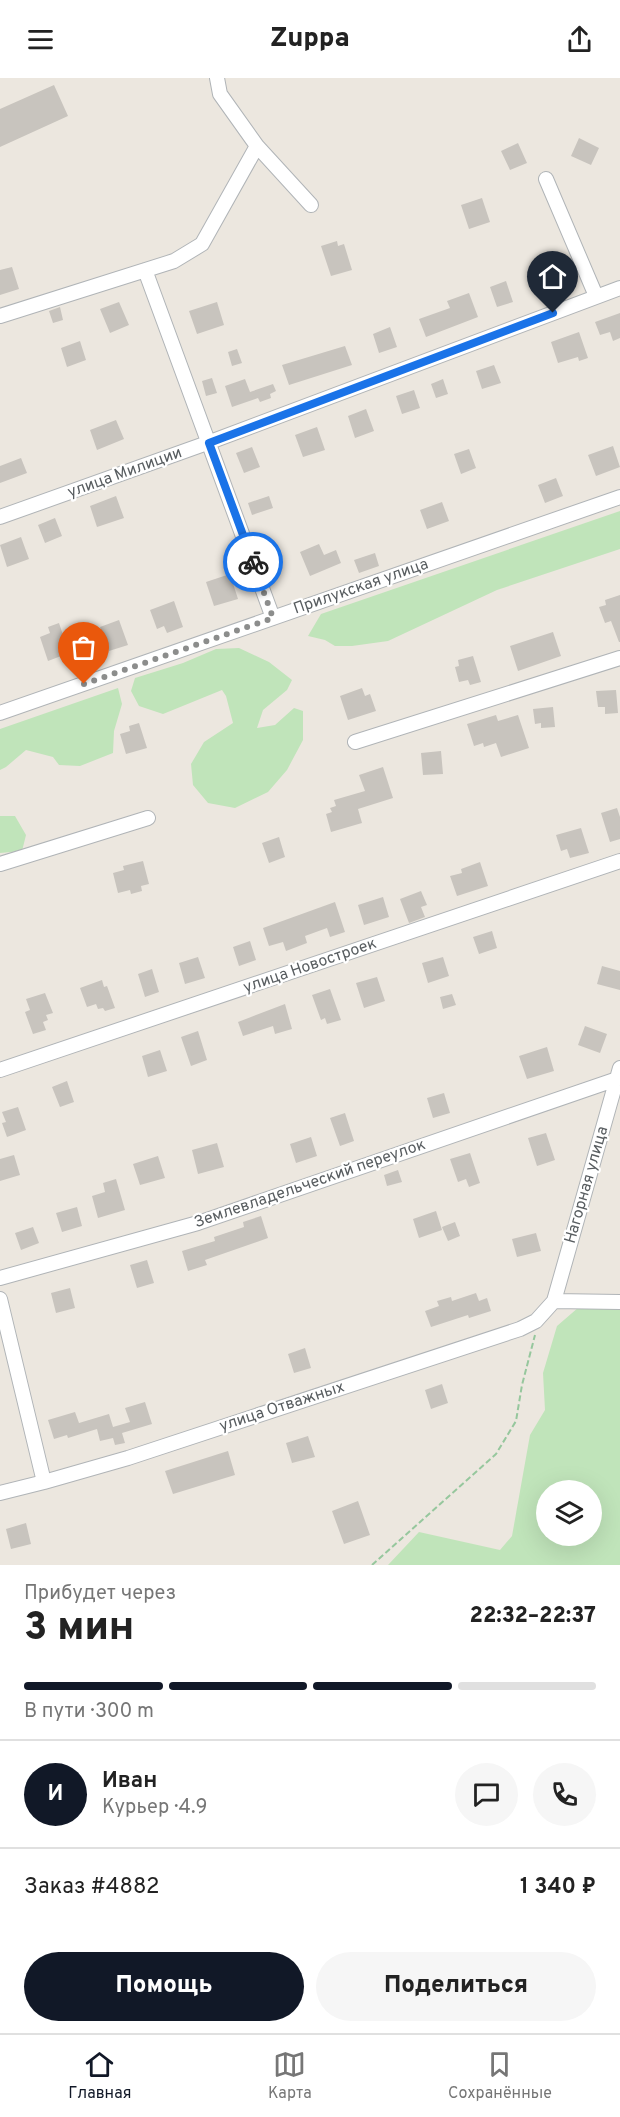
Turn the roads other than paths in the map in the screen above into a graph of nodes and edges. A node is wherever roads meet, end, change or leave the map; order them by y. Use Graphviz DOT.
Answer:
graph roads {
  1 [pos="218,78"];
  2 [pos="257,146"];
  3 [pos="546,179"];
  4 [pos="311,205"];
  5 [pos="145,270"];
  6 [pos="620,288"];
  7 [pos="596,296"];
  8 [pos="0,316"];
  9 [pos="209,443"];
  10 [pos="620,497"];
  11 [pos="0,518"];
  12 [pos="273,618"];
  13 [pos="620,657"];
  14 [pos="0,713"];
  15 [pos="355,742"];
  16 [pos="148,818"];
  17 [pos="620,861"];
  18 [pos="0,864"];
  19 [pos="0,1070"];
  20 [pos="618,1073"];
  21 [pos="0,1278"];
  22 [pos="0,1299"];
  23 [pos="554,1302"];
  24 [pos="620,1302"];
  25 [pos="44,1482"];
  26 [pos="0,1493"];
  1 -- 2 [label="street"];
  2 -- 4 [label="street"];
  2 -- 5 [label="street"];
  3 -- 7 [label="street"];
  5 -- 8 [label="street"];
  5 -- 9 [label="street"];
  6 -- 7 [label="street, улица Милиции"];
  7 -- 9 [label="street, улица Милиции"];
  9 -- 11 [label="street, улица Милиции"];
  9 -- 12 [label="street"];
  10 -- 12 [label="street, Прилукская улица"];
  12 -- 14 [label="street, Прилукская улица"];
  13 -- 15 [label="street"];
  16 -- 18 [label="street"];
  17 -- 19 [label="street, улица Новостроек"];
  20 -- 21 [label="street, Землевладельческий переулок"];
  20 -- 23 [label="street, Нагорная улица"];
  22 -- 25 [label="street"];
  23 -- 24 [label="street"];
  23 -- 25 [label="street, улица Отважных"];
  25 -- 26 [label="street, улица Отважных"];
}
